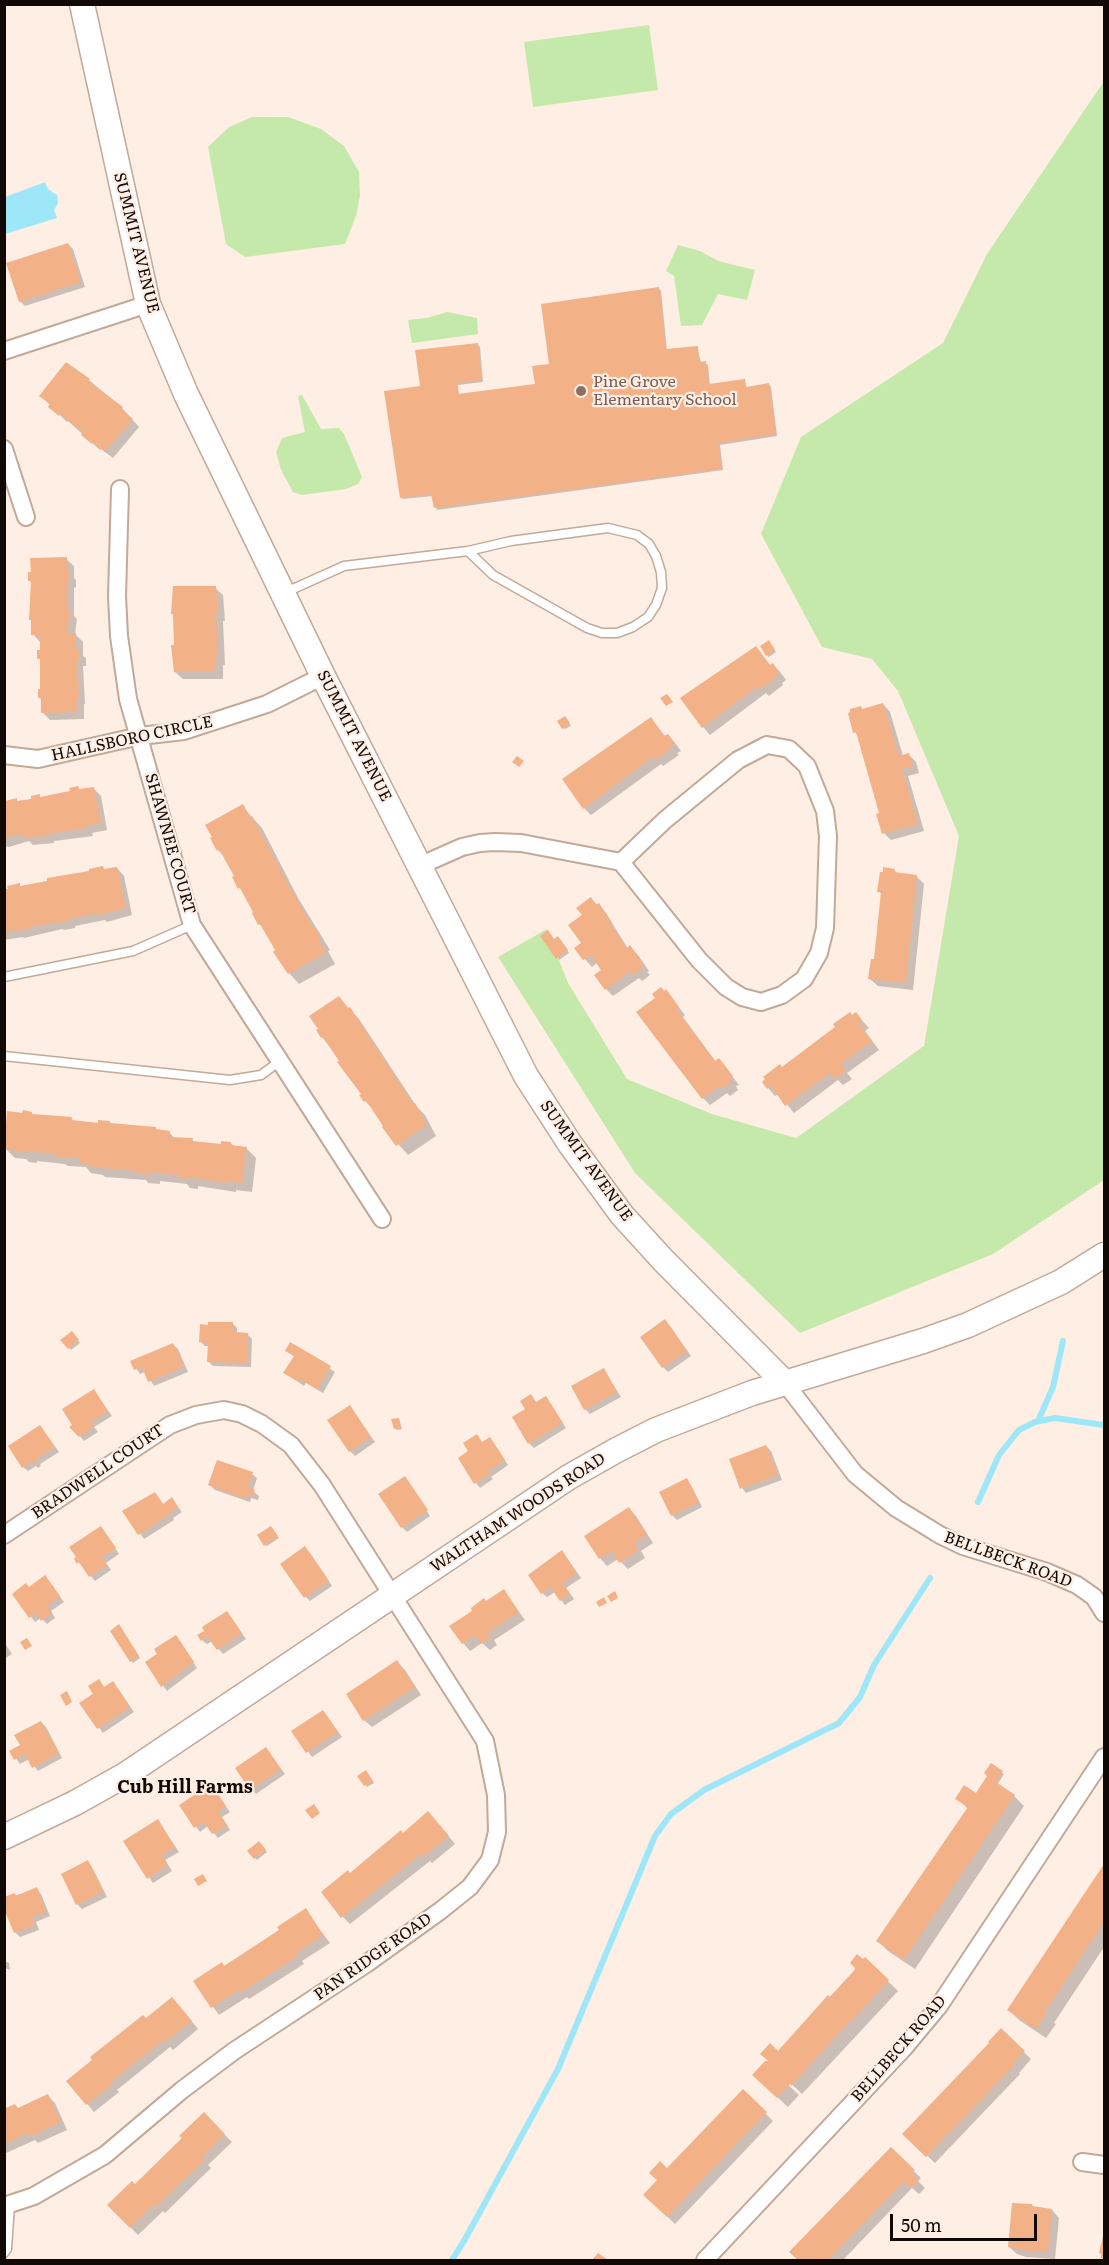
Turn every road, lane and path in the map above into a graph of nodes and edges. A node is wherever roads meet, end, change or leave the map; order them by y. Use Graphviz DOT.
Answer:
graph roads {
  1 [pos="82,4"];
  2 [pos="148,304"];
  3 [pos="4,351"];
  4 [pos="4,449"];
  5 [pos="120,489"];
  6 [pos="26,517"];
  7 [pos="468,551"];
  8 [pos="284,593"];
  9 [pos="323,676"];
  10 [pos="140,736"];
  11 [pos="4,755"];
  12 [pos="621,862"];
  13 [pos="419,866"];
  14 [pos="192,925"];
  15 [pos="4,977"];
  16 [pos="4,1056"];
  17 [pos="280,1061"];
  18 [pos="382,1219"];
  19 [pos="1104,1255"];
  20 [pos="786,1383"];
  21 [pos="4,1535"];
  22 [pos="393,1595"];
  23 [pos="1104,1613"];
  24 [pos="1104,1757"];
  25 [pos="4,1837"];
  26 [pos="1082,2162"];
  27 [pos="1104,2165"];
  28 [pos="7,2205"];
  29 [pos="4,2253"];
  30 [pos="705,2260"];
  1 -- 2 [label="street, SUMMIT AVENUE"];
  2 -- 3 [label="street"];
  2 -- 8 [label="street, SUMMIT AVENUE"];
  4 -- 6 [label="street"];
  5 -- 10 [label="street, SHAWNEE COURT"];
  7 -- 7 [label="lane"];
  7 -- 8 [label="lane"];
  8 -- 9 [label="street, SUMMIT AVENUE"];
  9 -- 10 [label="street, HALLSBORO CIRCLE"];
  9 -- 13 [label="street, SUMMIT AVENUE"];
  10 -- 11 [label="street, HALLSBORO CIRCLE"];
  10 -- 14 [label="street, SHAWNEE COURT"];
  12 -- 12 [label="street"];
  12 -- 13 [label="street"];
  13 -- 20 [label="street, SUMMIT AVENUE"];
  14 -- 15 [label="lane"];
  14 -- 17 [label="street, SHAWNEE COURT"];
  16 -- 17 [label="lane"];
  17 -- 18 [label="street, SHAWNEE COURT"];
  19 -- 20 [label="street, WALTHAM WOODS ROAD"];
  20 -- 22 [label="street, WALTHAM WOODS ROAD"];
  20 -- 23 [label="street, BELLBECK ROAD"];
  21 -- 22 [label="street, BRADWELL COURT"];
  22 -- 25 [label="street, WALTHAM WOODS ROAD"];
  22 -- 28 [label="street, PAN RIDGE ROAD"];
  24 -- 30 [label="street, BELLBECK ROAD"];
  26 -- 27 [label="street"];
  28 -- 29 [label="lane"];
}
